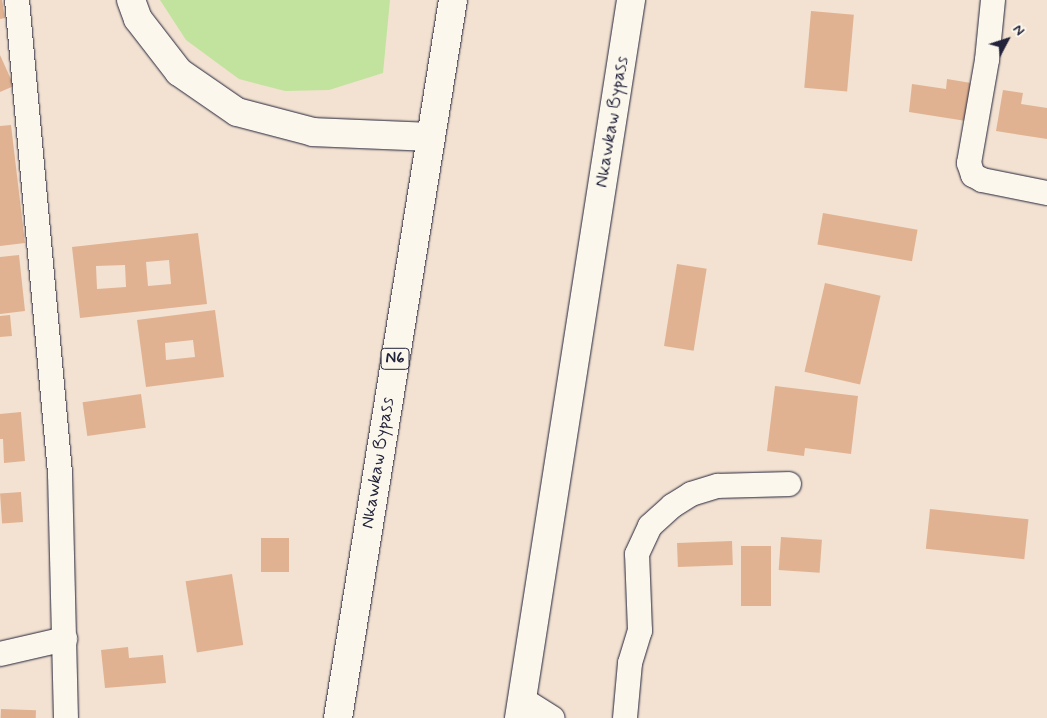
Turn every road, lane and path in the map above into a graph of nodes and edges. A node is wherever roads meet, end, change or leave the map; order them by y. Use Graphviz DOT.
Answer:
graph roads {
  1 [pos="17,0"];
  2 [pos="131,0"];
  3 [pos="453,0"];
  4 [pos="631,0"];
  5 [pos="994,0"];
  6 [pos="430,137"];
  7 [pos="1047,193"];
  8 [pos="790,484"];
  9 [pos="65,639"];
  10 [pos="0,654"];
  11 [pos="520,709"];
  12 [pos="66,718"];
  13 [pos="338,718"];
  14 [pos="553,718"];
  15 [pos="625,718"];
  1 -- 9 [label="street"];
  2 -- 6 [label="highway"];
  3 -- 6 [label="highway, Nkawkaw Bypass / N6"];
  4 -- 11 [label="highway, Nkawkaw Bypass"];
  5 -- 7 [label="street"];
  6 -- 13 [label="highway, Nkawkaw Bypass / N6"];
  8 -- 15 [label="street"];
  9 -- 10 [label="street"];
  9 -- 12 [label="street"];
  11 -- 14 [label="street"];
}
